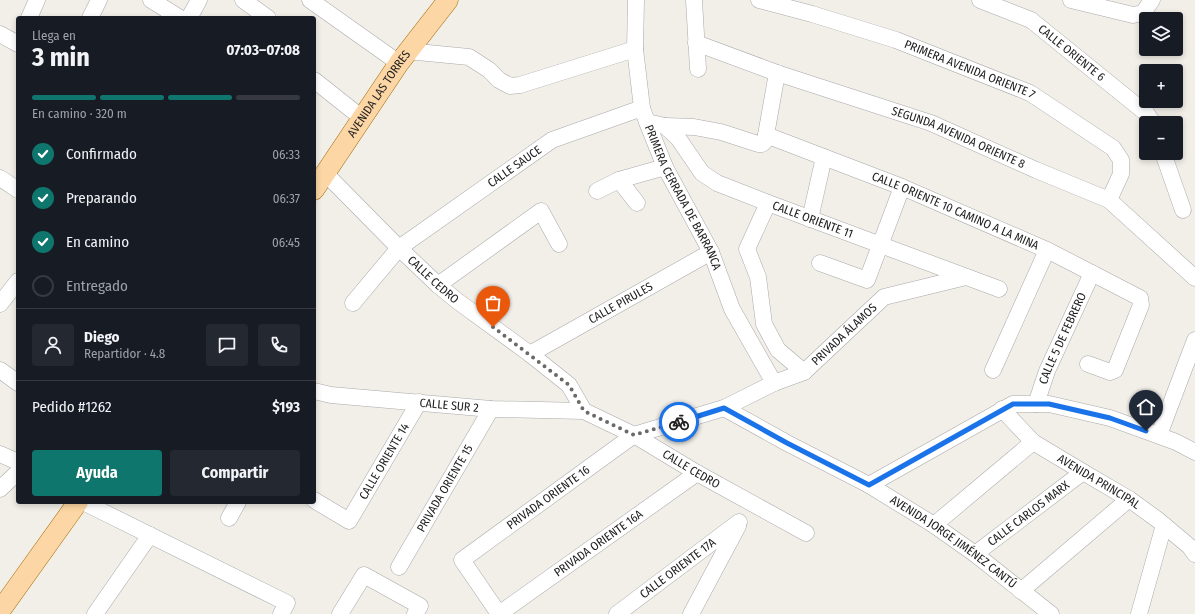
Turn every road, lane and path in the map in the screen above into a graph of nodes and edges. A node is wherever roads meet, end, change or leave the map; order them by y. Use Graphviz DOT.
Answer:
graph roads {
  1 [pos="37,0"];
  2 [pos="99,0"];
  3 [pos="151,0"];
  4 [pos="199,0"];
  5 [pos="243,0"];
  6 [pos="310,0"];
  7 [pos="448,0"];
  8 [pos="636,0"];
  9 [pos="694,0"];
  10 [pos="759,0"];
  11 [pos="980,0"];
  12 [pos="1071,0"];
  13 [pos="1152,0"];
  14 [pos="30,16"];
  15 [pos="91,16"];
  16 [pos="177,16"];
  17 [pos="190,16"];
  18 [pos="265,16"];
  19 [pos="0,34"];
  20 [pos="16,43"];
  21 [pos="696,43"];
  22 [pos="635,49"];
  23 [pos="403,57"];
  24 [pos="698,69"];
  25 [pos="777,73"];
  26 [pos="316,82"];
  27 [pos="644,115"];
  28 [pos="1148,116"];
  29 [pos="362,118"];
  30 [pos="665,126"];
  31 [pos="762,139"];
  32 [pos="824,157"];
  33 [pos="1165,160"];
  34 [pos="665,167"];
  35 [pos="325,174"];
  36 [pos="0,178"];
  37 [pos="619,180"];
  38 [pos="902,186"];
  39 [pos="316,187"];
  40 [pos="16,189"];
  41 [pos="597,191"];
  42 [pos="1109,200"];
  43 [pos="637,203"];
  44 [pos="768,203"];
  45 [pos="1183,210"];
  46 [pos="810,219"];
  47 [pos="559,244"];
  48 [pos="881,245"];
  49 [pos="399,248"];
  50 [pos="1047,250"];
  51 [pos="711,252"];
  52 [pos="820,263"];
  53 [pos="1092,273"];
  54 [pos="966,277"];
  55 [pos="1195,278"];
  56 [pos="16,284"];
  57 [pos="438,285"];
  58 [pos="999,289"];
  59 [pos="353,303"];
  60 [pos="0,304"];
  61 [pos="1195,340"];
  62 [pos="530,354"];
  63 [pos="1088,364"];
  64 [pos="0,370"];
  65 [pos="994,370"];
  66 [pos="804,372"];
  67 [pos="16,382"];
  68 [pos="774,383"];
  69 [pos="316,392"];
  70 [pos="419,402"];
  71 [pos="1036,404"];
  72 [pos="724,408"];
  73 [pos="491,409"];
  74 [pos="1002,409"];
  75 [pos="584,411"];
  76 [pos="634,435"];
  77 [pos="1159,435"];
  78 [pos="1033,442"];
  79 [pos="1195,452"];
  80 [pos="0,454"];
  81 [pos="16,461"];
  82 [pos="1083,472"];
  83 [pos="697,473"];
  84 [pos="16,474"];
  85 [pos="869,485"];
  86 [pos="0,489"];
  87 [pos="1129,499"];
  88 [pos="316,501"];
  89 [pos="77,504"];
  90 [pos="88,504"];
  91 [pos="237,504"];
  92 [pos="750,504"];
  93 [pos="229,518"];
  94 [pos="739,522"];
  95 [pos="934,525"];
  96 [pos="1164,525"];
  97 [pos="806,533"];
  98 [pos="150,535"];
  99 [pos="975,554"];
  100 [pos="1195,554"];
  101 [pos="399,567"];
  102 [pos="1021,591"];
  103 [pos="0,611"];
  104 [pos="693,613"];
  105 [pos="95,614"];
  106 [pos="281,614"];
  107 [pos="340,614"];
  108 [pos="415,614"];
  109 [pos="499,614"];
  110 [pos="617,614"];
  111 [pos="1051,614"];
  112 [pos="1139,614"];
  1 -- 14 [label="street"];
  2 -- 15 [label="street"];
  3 -- 16 [label="street"];
  4 -- 17 [label="street"];
  5 -- 18 [label="street"];
  6 -- 23 [label="street"];
  7 -- 23 [label="main road, AVENIDA LAS TORRES"];
  8 -- 22 [label="street, PRIMERA CERRADA DE BARRANCA"];
  9 -- 21 [label="street"];
  10 -- 42 [label="street, PRIMERA AVENIDA ORIENTE 7"];
  11 -- 28 [label="street, CALLE ORIENTE 6"];
  12 -- 13 [label="street"];
  19 -- 20 [label="street"];
  21 -- 24 [label="street"];
  21 -- 25 [label="street, SEGUNDA AVENIDA ORIENTE 8"];
  22 -- 23 [label="street"];
  22 -- 27 [label="street, PRIMERA CERRADA DE BARRANCA"];
  23 -- 29 [label="main road, AVENIDA LAS TORRES"];
  25 -- 31 [label="street"];
  25 -- 42 [label="street, SEGUNDA AVENIDA ORIENTE 8"];
  26 -- 29 [label="street"];
  27 -- 30 [label="street"];
  27 -- 34 [label="street, PRIMERA CERRADA DE BARRANCA"];
  27 -- 49 [label="street, CALLE SAUCE"];
  29 -- 35 [label="main road, AVENIDA LAS TORRES"];
  30 -- 31 [label="street, CALLE ORIENTE 10 CAMINO A LA MINA"];
  30 -- 44 [label="street, CALLE ORIENTE 11"];
  31 -- 32 [label="street, CALLE ORIENTE 10 CAMINO A LA MINA"];
  32 -- 38 [label="street, CALLE ORIENTE 10 CAMINO A LA MINA"];
  32 -- 46 [label="street"];
  33 -- 45 [label="street"];
  34 -- 37 [label="street"];
  34 -- 51 [label="street, PRIMERA CERRADA DE BARRANCA"];
  35 -- 39 [label="main road, AVENIDA LAS TORRES"];
  35 -- 49 [label="street, CALLE CEDRO"];
  36 -- 40 [label="street"];
  37 -- 41 [label="street"];
  37 -- 43 [label="street"];
  38 -- 48 [label="street"];
  38 -- 50 [label="street, CALLE ORIENTE 10 CAMINO A LA MINA"];
  42 -- 55 [label="street, SEGUNDA AVENIDA ORIENTE 8"];
  44 -- 46 [label="street, CALLE ORIENTE 11"];
  44 -- 66 [label="street"];
  46 -- 48 [label="street, CALLE ORIENTE 11"];
  47 -- 57 [label="street"];
  48 -- 52 [label="street"];
  48 -- 54 [label="street, CALLE ORIENTE 11"];
  49 -- 57 [label="street, CALLE CEDRO"];
  49 -- 59 [label="street, CALLE SAUCE"];
  50 -- 53 [label="street, CALLE ORIENTE 10 CAMINO A LA MINA"];
  50 -- 65 [label="street"];
  51 -- 62 [label="street, CALLE PIRULES"];
  51 -- 68 [label="street, PRIMERA CERRADA DE BARRANCA"];
  53 -- 63 [label="street, CALLE ORIENTE 10 CAMINO A LA MINA"];
  53 -- 71 [label="street, CALLE 5 DE FEBRERO"];
  54 -- 58 [label="street, CALLE ORIENTE 11"];
  54 -- 66 [label="street, PRIVADA ÁLAMOS"];
  56 -- 60 [label="street"];
  57 -- 62 [label="street, CALLE CEDRO"];
  61 -- 77 [label="street"];
  62 -- 75 [label="street, CALLE CEDRO"];
  64 -- 67 [label="street"];
  66 -- 68 [label="street, PRIVADA ORIENTE 16"];
  68 -- 72 [label="street, PRIVADA ORIENTE 16"];
  69 -- 70 [label="street, CALLE SUR 2"];
  70 -- 73 [label="street, CALLE SUR 2"];
  70 -- 88 [label="street, CALLE ORIENTE 14"];
  71 -- 74 [label="street"];
  71 -- 77 [label="street"];
  72 -- 76 [label="street, PRIVADA ORIENTE 16"];
  72 -- 85 [label="street, AVENIDA JORGE JIMÉNEZ CANTÚ"];
  73 -- 75 [label="street, CALLE SUR 2"];
  73 -- 101 [label="street, PRIVADA ORIENTE 15"];
  74 -- 78 [label="street, AVENIDA PRINCIPAL"];
  74 -- 85 [label="street"];
  75 -- 76 [label="street, CALLE CEDRO"];
  76 -- 83 [label="street, CALLE CEDRO"];
  76 -- 109 [label="street, PRIVADA ORIENTE 16"];
  77 -- 79 [label="street"];
  78 -- 82 [label="street, AVENIDA PRINCIPAL"];
  78 -- 95 [label="street"];
  80 -- 81 [label="street"];
  82 -- 87 [label="street, AVENIDA PRINCIPAL"];
  82 -- 99 [label="street, CALLE CARLOS MARX"];
  83 -- 92 [label="street, CALLE CEDRO"];
  83 -- 109 [label="street, PRIVADA ORIENTE 16A"];
  84 -- 86 [label="street"];
  85 -- 95 [label="street, AVENIDA JORGE JIMÉNEZ CANTÚ"];
  87 -- 96 [label="street, AVENIDA PRINCIPAL"];
  87 -- 102 [label="street"];
  89 -- 103 [label="main road"];
  90 -- 98 [label="street"];
  91 -- 93 [label="street"];
  92 -- 94 [label="street"];
  92 -- 97 [label="street, CALLE CEDRO"];
  94 -- 104 [label="street"];
  94 -- 110 [label="street, CALLE ORIENTE 17A"];
  95 -- 99 [label="street, AVENIDA JORGE JIMÉNEZ CANTÚ"];
  96 -- 100 [label="street, AVENIDA PRINCIPAL"];
  96 -- 112 [label="street"];
  98 -- 105 [label="street"];
  98 -- 106 [label="street"];
  99 -- 102 [label="street, AVENIDA JORGE JIMÉNEZ CANTÚ"];
  102 -- 111 [label="street, AVENIDA JORGE JIMÉNEZ CANTÚ"];
  107 -- 108 [label="street"];
}
